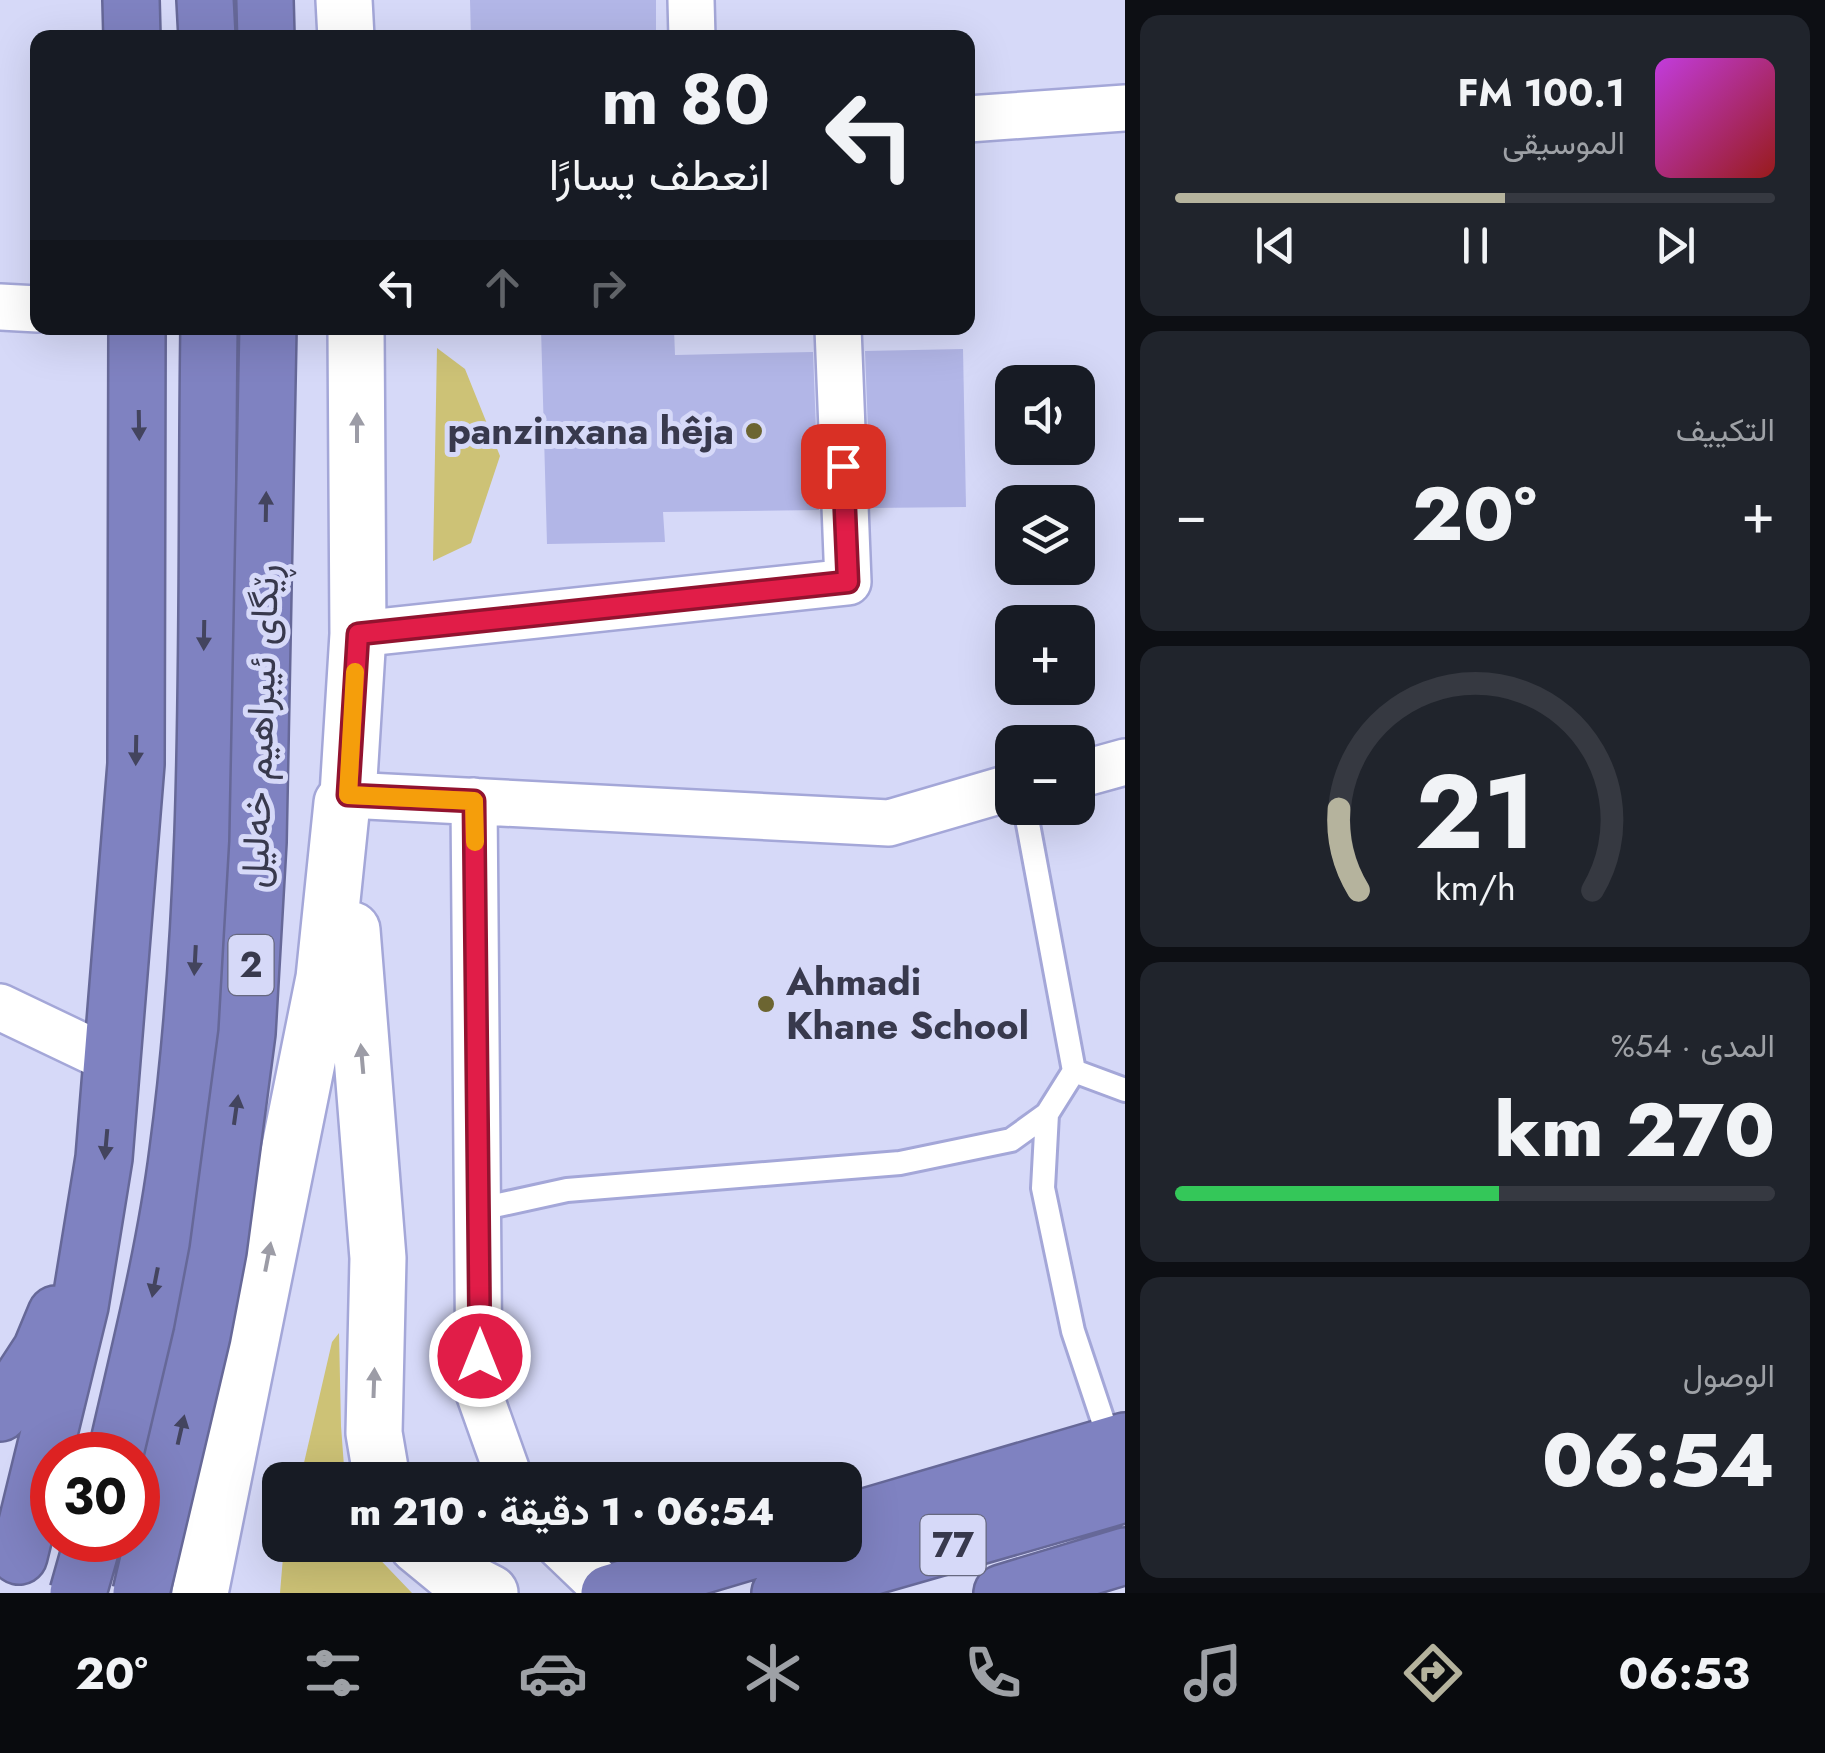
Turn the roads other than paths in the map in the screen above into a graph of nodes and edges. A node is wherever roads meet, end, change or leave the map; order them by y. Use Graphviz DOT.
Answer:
graph roads {
  1 [pos="131,0"];
  2 [pos="206,0"];
  3 [pos="266,0"];
  4 [pos="344,0"];
  5 [pos="690,0"];
  6 [pos="132,30"];
  7 [pos="207,30"];
  8 [pos="266,30"];
  9 [pos="346,30"];
  10 [pos="692,30"];
  11 [pos="1125,108"];
  12 [pos="975,119"];
  13 [pos="0,308"];
  14 [pos="30,309"];
  15 [pos="138,335"];
  16 [pos="209,335"];
  17 [pos="268,335"];
  18 [pos="356,335"];
  19 [pos="838,335"];
  20 [pos="358,634"];
  21 [pos="1125,762"];
  22 [pos="1095,770"];
  23 [pos="995,792"];
  24 [pos="345,799"];
  25 [pos="474,801"];
  26 [pos="1028,825"];
  27 [pos="2,1015"];
  28 [pos="113,1061"];
  29 [pos="1074,1071"];
  30 [pos="1125,1090"];
  31 [pos="1046,1114"];
  32 [pos="480,1209"];
  33 [pos="92,1229"];
  34 [pos="0,1413"];
  35 [pos="121,1432"];
  36 [pos="1120,1460"];
  37 [pos="379,1462"];
  38 [pos="504,1462"];
  39 [pos="862,1519"];
  40 [pos="1125,1556"];
  41 [pos="9,1558"];
  42 [pos="87,1562"];
  43 [pos="437,1562"];
  44 [pos="577,1562"];
  45 [pos="714,1562"];
  46 [pos="78,1593"];
  47 [pos="141,1593"];
  48 [pos="168,1593"];
  49 [pos="200,1593"];
  50 [pos="490,1593"];
  51 [pos="609,1593"];
  52 [pos="780,1593"];
  53 [pos="1002,1593"];
  1 -- 6 [label="highway"];
  2 -- 7 [label="highway"];
  3 -- 8 [label="highway"];
  4 -- 9 [label="main road"];
  5 -- 10 [label="street"];
  11 -- 12 [label="street"];
  13 -- 14 [label="street"];
  15 -- 28 [label="highway, one-way"];
  16 -- 35 [label="highway, ڕێگای ئیبراهیم خەلیل / 2, one-way"];
  47 -- 17 [label="highway, ڕێگای ئیبراهیم خەلیل / 2, one-way, bridge"];
  20 -- 18 [label="main road, 2, one-way"];
  19 -- 20 [label="street"];
  20 -- 24 [label="main road, 2"];
  21 -- 22 [label="street"];
  23 -- 25 [label="street"];
  24 -- 25 [label="street"];
  37 -- 24 [label="main road, one-way"];
  49 -- 24 [label="main road, 2, one-way"];
  25 -- 32 [label="street"];
  26 -- 29 [label="lane"];
  27 -- 28 [label="street"];
  28 -- 33 [label="highway, one-way"];
  29 -- 30 [label="lane"];
  29 -- 31 [label="lane"];
  31 -- 32 [label="lane"];
  31 -- 36 [label="lane"];
  32 -- 38 [label="street"];
  33 -- 34 [label="highway"];
  33 -- 41 [label="highway"];
  36 -- 39 [label="highway"];
  36 -- 52 [label="highway, 77"];
  40 -- 53 [label="highway, 77"];
  41 -- 48 [label="highway"];
  42 -- 46 [label="highway, bridge"];
  43 -- 50 [label="main road"];
  44 -- 51 [label="street"];
  45 -- 51 [label="highway"];
}
